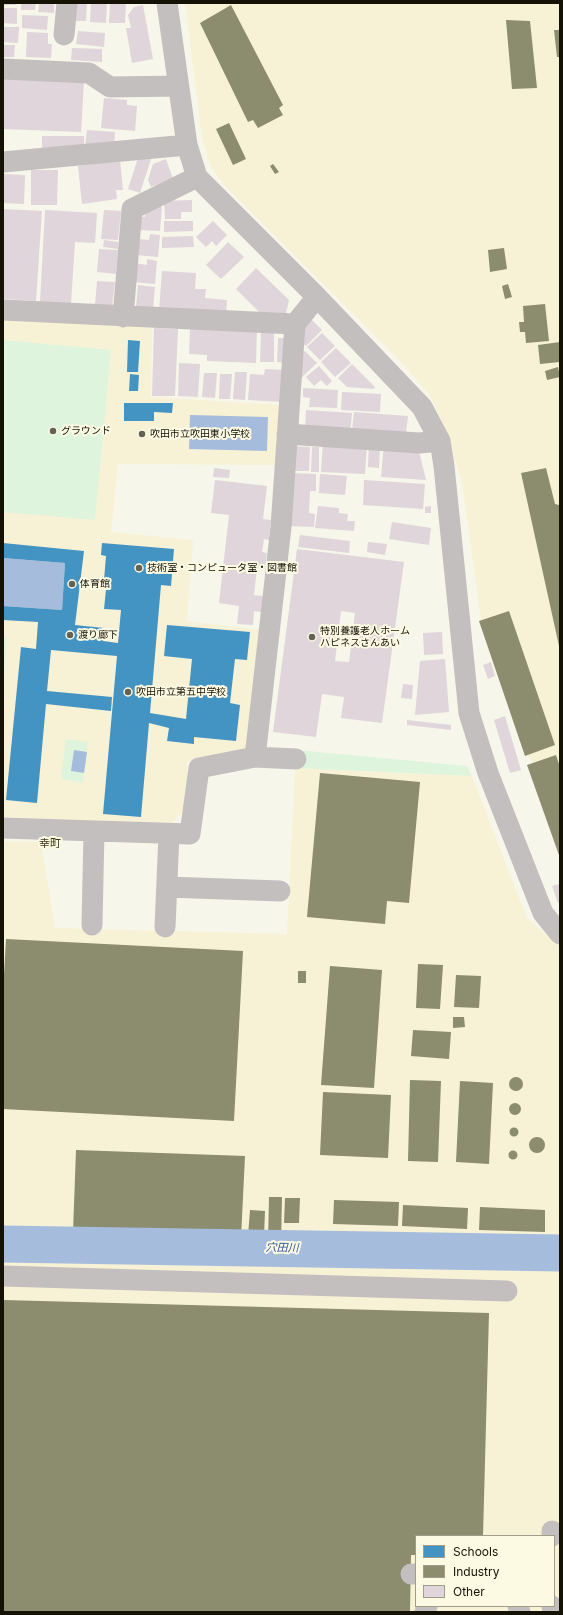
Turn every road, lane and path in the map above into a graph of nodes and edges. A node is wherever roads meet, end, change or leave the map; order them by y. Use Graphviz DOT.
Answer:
graph roads {
  1 [pos="67,3"];
  2 [pos="167,3"];
  3 [pos="64,35"];
  4 [pos="3,69"];
  5 [pos="178,86"];
  6 [pos="187,145"];
  7 [pos="3,162"];
  8 [pos="197,177"];
  9 [pos="317,297"];
  10 [pos="3,310"];
  11 [pos="123,316"];
  12 [pos="295,324"];
  13 [pos="287,434"];
  14 [pos="440,442"];
  15 [pos="255,757"];
  16 [pos="296,759"];
  17 [pos="3,828"];
  18 [pos="94,831"];
  19 [pos="169,834"];
  20 [pos="167,887"];
  21 [pos="280,891"];
  22 [pos="92,925"];
  23 [pos="165,927"];
  24 [pos="560,934"];
  25 [pos="3,1276"];
  26 [pos="507,1291"];
  1 -- 3 [label="street"];
  2 -- 5 [label="street"];
  4 -- 5 [label="street"];
  5 -- 6 [label="street"];
  6 -- 7 [label="street"];
  6 -- 8 [label="street"];
  8 -- 9 [label="street"];
  8 -- 11 [label="street"];
  9 -- 12 [label="street"];
  9 -- 14 [label="street"];
  10 -- 11 [label="street"];
  11 -- 12 [label="street"];
  12 -- 13 [label="street"];
  13 -- 14 [label="street"];
  13 -- 15 [label="street"];
  14 -- 24 [label="street"];
  15 -- 16 [label="street"];
  15 -- 19 [label="street"];
  17 -- 18 [label="street"];
  18 -- 19 [label="street"];
  18 -- 22 [label="street"];
  19 -- 20 [label="street"];
  20 -- 21 [label="street"];
  20 -- 23 [label="street"];
  25 -- 26 [label="street"];
}
